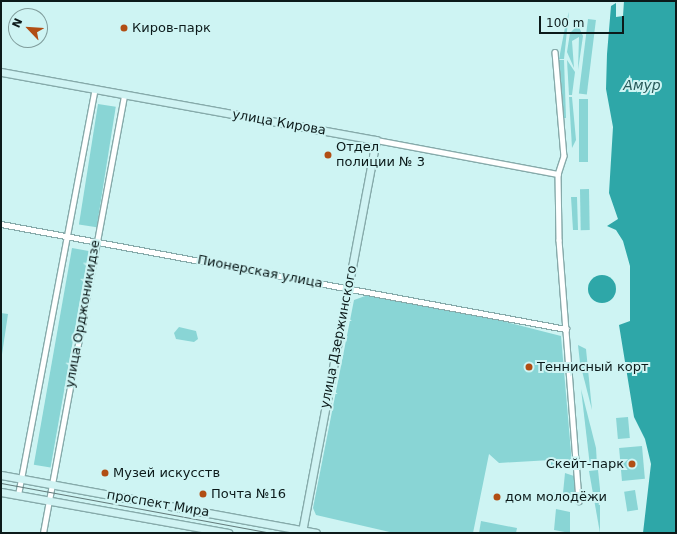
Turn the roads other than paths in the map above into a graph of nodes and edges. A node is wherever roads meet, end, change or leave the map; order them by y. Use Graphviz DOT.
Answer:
graph roads {
  1 [pos="555,52"];
  2 [pos="1,72"];
  3 [pos="95,89"];
  4 [pos="124,94"];
  5 [pos="376,140"];
  6 [pos="558,174"];
  7 [pos="1,224"];
  8 [pos="67,236"];
  9 [pos="97,242"];
  10 [pos="348,288"];
  11 [pos="566,329"];
  12 [pos="1,475"];
  13 [pos="21,479"];
  14 [pos="52,484"];
  15 [pos="1,492"];
  16 [pos="18,495"];
  17 [pos="49,501"];
  18 [pos="579,501"];
  19 [pos="302,532"];
  20 [pos="43,533"];
  21 [pos="228,533"];
  22 [pos="316,533"];
  1 -- 6 [label="street"];
  2 -- 3 [label="main road, улица Кирова"];
  3 -- 4 [label="main road, улица Кирова"];
  3 -- 8 [label="street"];
  4 -- 5 [label="main road, улица Кирова"];
  4 -- 9 [label="street, улица Орджоникидзе"];
  5 -- 6 [label="street, улица Кирова"];
  5 -- 10 [label="main road, улица Дзержинского"];
  6 -- 11 [label="street"];
  7 -- 8 [label="street, Пионерская улица"];
  8 -- 9 [label="street, Пионерская улица"];
  8 -- 13 [label="street"];
  9 -- 10 [label="street, Пионерская улица"];
  9 -- 14 [label="street, улица Орджоникидзе"];
  10 -- 11 [label="street, Пионерская улица"];
  10 -- 19 [label="main road, улица Дзержинского"];
  11 -- 18 [label="street"];
  12 -- 13 [label="main road, проспект Мира"];
  13 -- 14 [label="main road, проспект Мира"];
  13 -- 16 [label="street"];
  14 -- 17 [label="street, улица Орджоникидзе"];
  14 -- 19 [label="main road, проспект Мира"];
  15 -- 16 [label="main road, проспект Мира"];
  16 -- 17 [label="main road, проспект Мира"];
  17 -- 20 [label="street, улица Орджоникидзе"];
  17 -- 21 [label="main road, проспект Мира"];
  19 -- 22 [label="main road, проспект Мира"];
}
